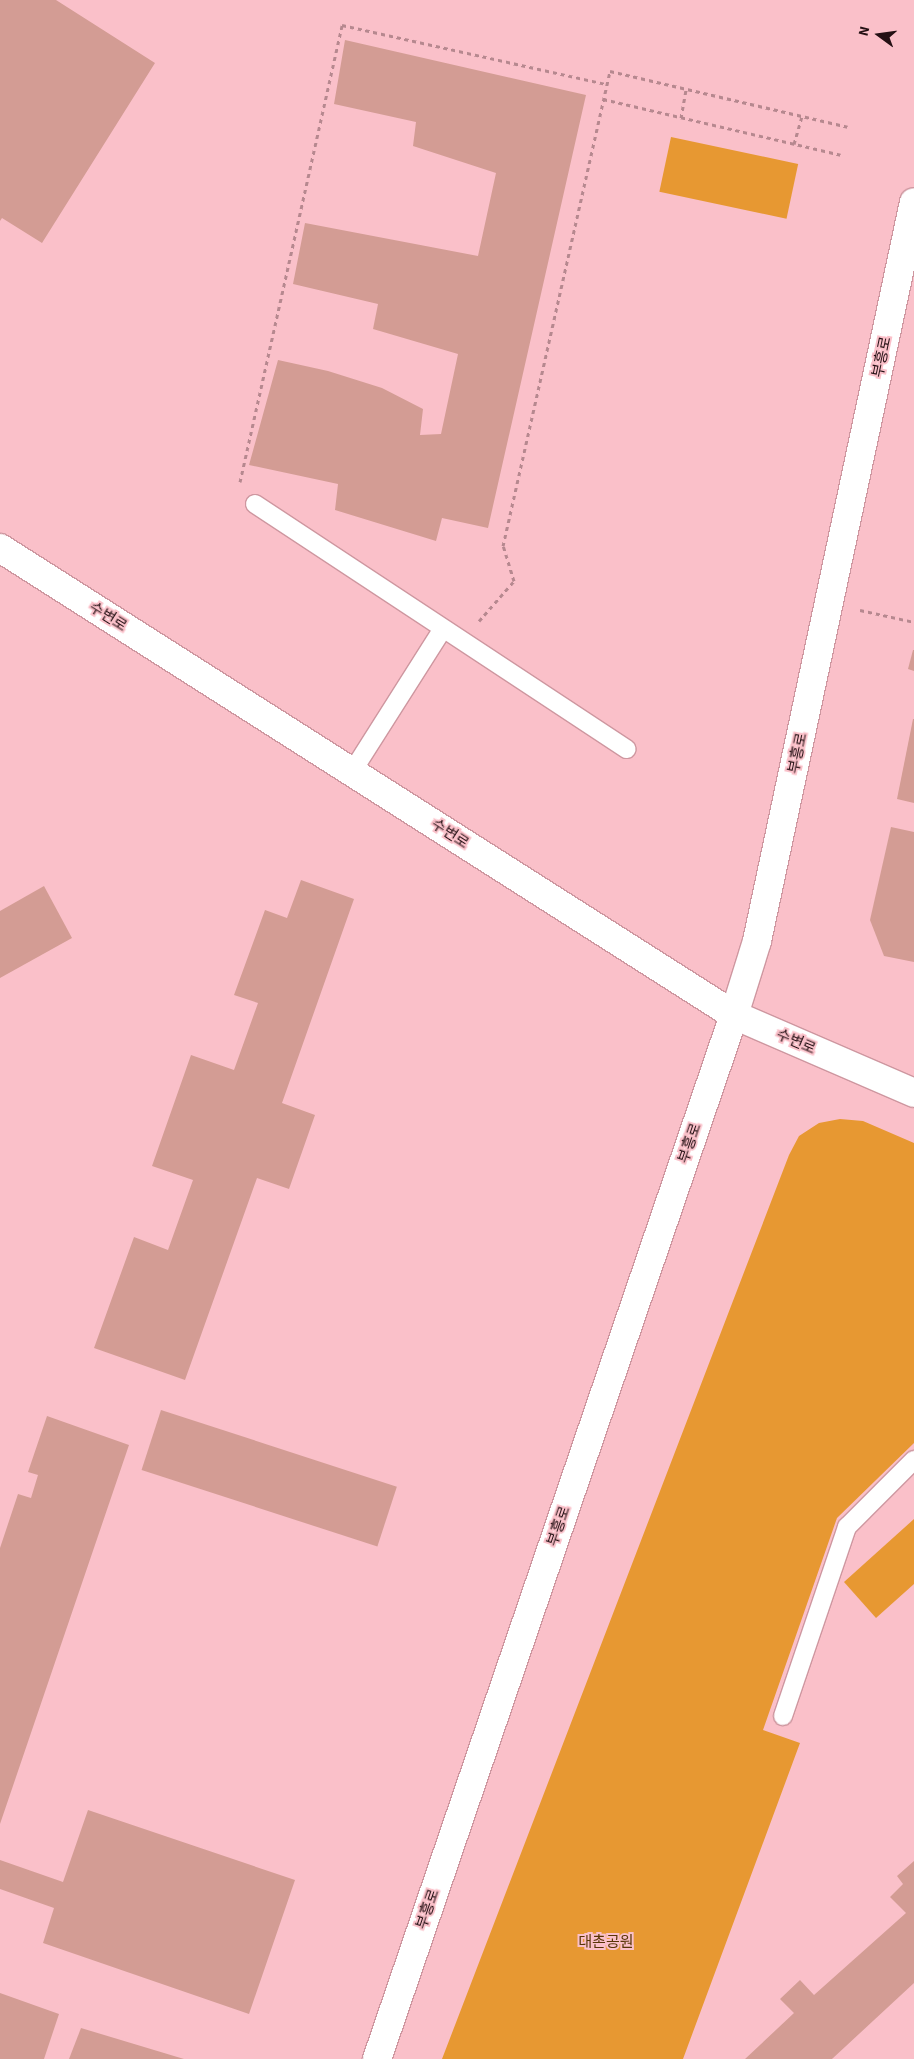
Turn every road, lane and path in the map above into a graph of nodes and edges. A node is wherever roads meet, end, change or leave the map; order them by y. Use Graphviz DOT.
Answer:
graph roads {
  1 [pos="606,84"];
  2 [pos="686,89"];
  3 [pos="603,99"];
  4 [pos="802,116"];
  5 [pos="681,118"];
  6 [pos="848,127"];
  7 [pos="794,144"];
  8 [pos="841,155"];
  9 [pos="914,202"];
  10 [pos="255,504"];
  11 [pos="0,548"];
  12 [pos="830,604"];
  13 [pos="914,622"];
  14 [pos="442,630"];
  15 [pos="460,642"];
  16 [pos="627,749"];
  17 [pos="352,772"];
  18 [pos="734,1015"];
  19 [pos="914,1093"];
  20 [pos="914,1460"];
  21 [pos="783,1716"];
  22 [pos="377,2059"];
  1 -- 2 [label="path"];
  1 -- 3 [label="path"];
  1 -- 10 [label="path"];
  2 -- 4 [label="path"];
  2 -- 5 [label="path"];
  3 -- 5 [label="path"];
  3 -- 15 [label="path"];
  4 -- 6 [label="path"];
  4 -- 7 [label="path"];
  5 -- 7 [label="path"];
  7 -- 8 [label="path"];
  9 -- 12 [label="main road, 부흥로"];
  10 -- 14 [label="lane"];
  11 -- 17 [label="main road, 수변로"];
  12 -- 13 [label="path"];
  12 -- 18 [label="main road, 부흥로"];
  14 -- 15 [label="lane"];
  14 -- 17 [label="lane"];
  15 -- 16 [label="lane"];
  17 -- 18 [label="main road, 수변로"];
  18 -- 19 [label="main road, 수변로"];
  18 -- 22 [label="main road, 부흥로"];
  20 -- 21 [label="lane"];
}
